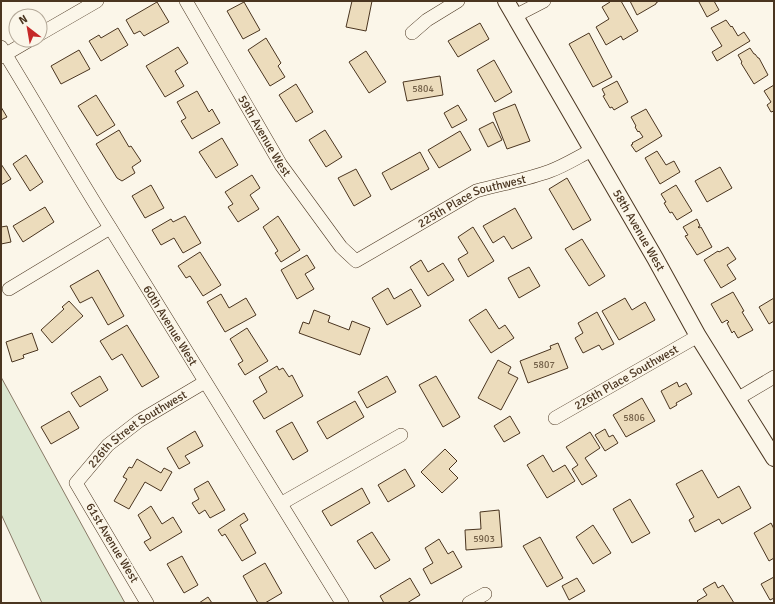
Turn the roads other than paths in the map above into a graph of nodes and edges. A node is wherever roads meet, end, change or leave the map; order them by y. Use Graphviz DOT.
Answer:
graph roads {
  1 [pos="97,1"];
  2 [pos="186,1"];
  3 [pos="458,1"];
  4 [pos="506,1"];
  5 [pos="544,1"];
  6 [pos="515,16"];
  7 [pos="48,29"];
  8 [pos="412,34"];
  9 [pos="13,48"];
  10 [pos="3,53"];
  11 [pos="592,150"];
  12 [pos="110,228"];
  13 [pos="356,261"];
  14 [pos="9,289"];
  15 [pos="698,336"];
  16 [pos="774,377"];
  17 [pos="205,382"];
  18 [pos="737,399"];
  19 [pos="555,418"];
  20 [pos="402,434"];
  21 [pos="774,458"];
  22 [pos="76,483"];
  23 [pos="282,503"];
  24 [pos="485,594"];
  25 [pos="147,603"];
  26 [pos="342,603"];
  27 [pos="469,603"];
  1 -- 7 [label="street"];
  2 -- 13 [label="street, 59th Avenue West"];
  3 -- 8 [label="street"];
  4 -- 6 [label="street, 58th Avenue West"];
  5 -- 6 [label="street"];
  6 -- 11 [label="street, 58th Avenue West"];
  9 -- 10 [label="street"];
  10 -- 12 [label="street, 60th Avenue West"];
  11 -- 13 [label="street, 225th Place Southwest"];
  11 -- 15 [label="street, 58th Avenue West"];
  12 -- 14 [label="street"];
  12 -- 17 [label="street, 60th Avenue West"];
  15 -- 18 [label="street, 58th Avenue West"];
  15 -- 19 [label="street, 226th Place Southwest"];
  16 -- 18 [label="street"];
  17 -- 22 [label="street, 226th Street Southwest"];
  17 -- 23 [label="street, 60th Avenue West"];
  18 -- 21 [label="street, 58th Avenue West"];
  20 -- 23 [label="street"];
  22 -- 25 [label="street, 61st Avenue West"];
  23 -- 26 [label="street, 60th Avenue West"];
  24 -- 27 [label="street"];
}
